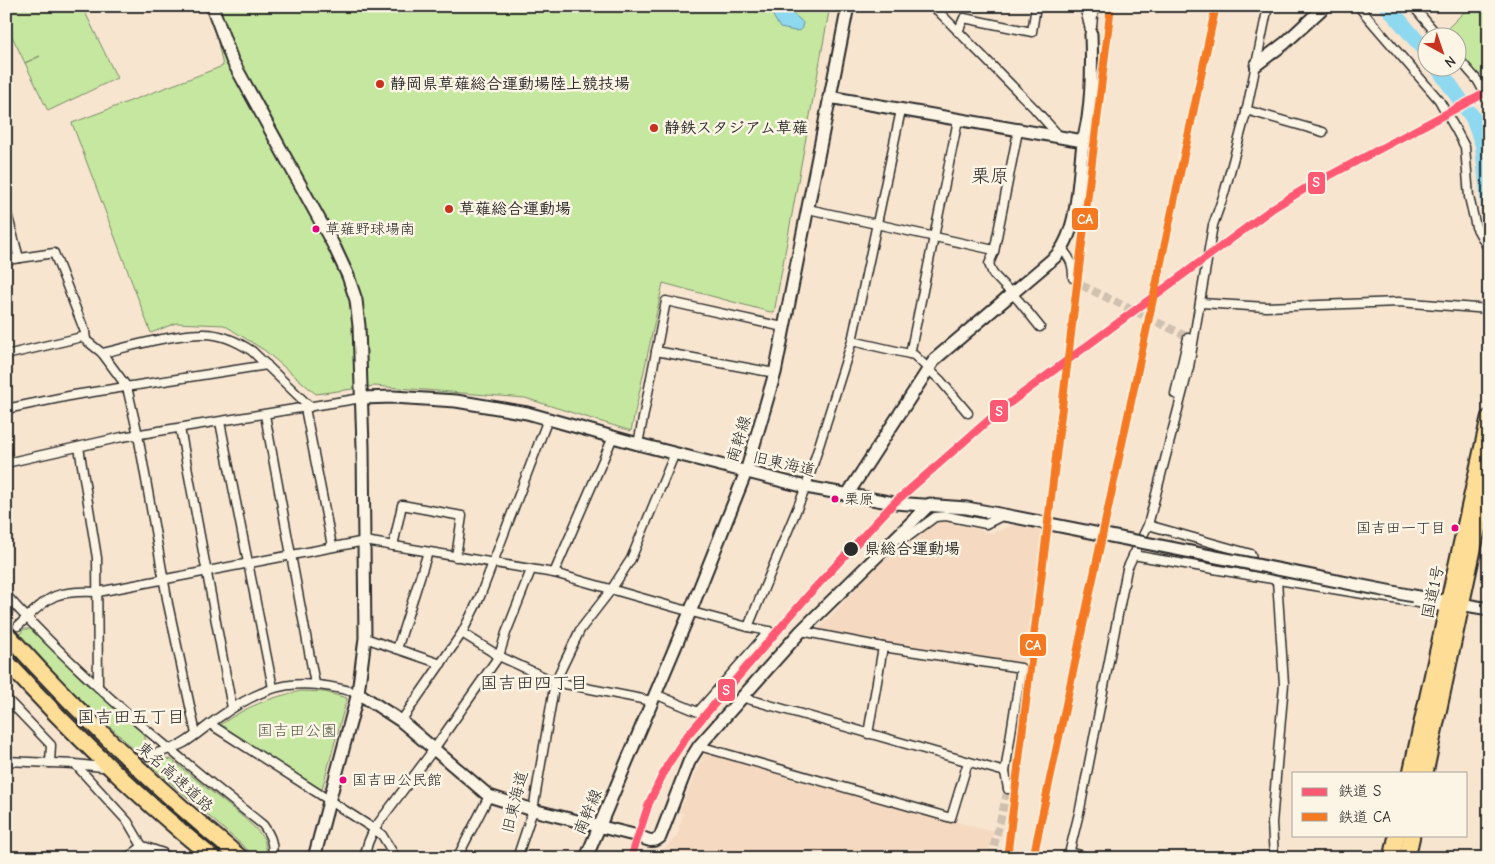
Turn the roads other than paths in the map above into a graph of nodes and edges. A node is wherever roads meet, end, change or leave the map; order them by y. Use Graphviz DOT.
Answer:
graph roads {
  1 [pos="212,6"];
  2 [pos="848,6"];
  3 [pos="931,6"];
  4 [pos="1036,6"];
  5 [pos="1084,6"];
  6 [pos="1090,6"];
  7 [pos="1094,6"];
  8 [pos="1268,6"];
  9 [pos="1325,6"];
  10 [pos="1358,6"];
  11 [pos="1413,6"];
  12 [pos="1432,28"];
  13 [pos="958,32"];
  14 [pos="1091,34"];
  15 [pos="1256,65"];
  16 [pos="1468,70"];
  17 [pos="829,97"];
  18 [pos="1489,101"];
  19 [pos="901,110"];
  20 [pos="1246,110"];
  21 [pos="958,120"];
  22 [pos="1018,131"];
  23 [pos="1323,132"];
  24 [pos="1060,137"];
  25 [pos="1083,141"];
  26 [pos="808,209"];
  27 [pos="6,210"];
  28 [pos="878,224"];
  29 [pos="934,238"];
  30 [pos="1062,248"];
  31 [pos="994,250"];
  32 [pos="1489,250"];
  33 [pos="20,258"];
  34 [pos="7,260"];
  35 [pos="1073,278"];
  36 [pos="1012,294"];
  37 [pos="1201,303"];
  38 [pos="1489,309"];
  39 [pos="1040,326"];
  40 [pos="783,327"];
  41 [pos="1188,338"];
  42 [pos="86,340"];
  43 [pos="852,341"];
  44 [pos="656,352"];
  45 [pos="102,353"];
  46 [pos="910,354"];
  47 [pos="6,355"];
  48 [pos="267,365"];
  49 [pos="929,368"];
  50 [pos="775,373"];
  51 [pos="127,387"];
  52 [pos="1181,396"];
  53 [pos="362,398"];
  54 [pos="308,408"];
  55 [pos="6,409"];
  56 [pos="968,413"];
  57 [pos="265,415"];
  58 [pos="1489,418"];
  59 [pos="548,419"];
  60 [pos="220,422"];
  61 [pos="180,428"];
  62 [pos="138,435"];
  63 [pos="612,437"];
  64 [pos="638,444"];
  65 [pos="79,446"];
  66 [pos="6,451"];
  67 [pos="675,454"];
  68 [pos="8,463"];
  69 [pos="746,472"];
  70 [pos="1489,475"];
  71 [pos="806,487"];
  72 [pos="847,494"];
  73 [pos="930,504"];
  74 [pos="1004,515"];
  75 [pos="1148,525"];
  76 [pos="892,539"];
  77 [pos="364,541"];
  78 [pos="332,546"];
  79 [pos="392,546"];
  80 [pos="428,552"];
  81 [pos="290,554"];
  82 [pos="1133,555"];
  83 [pos="456,557"];
  84 [pos="248,562"];
  85 [pos="492,564"];
  86 [pos="206,570"];
  87 [pos="531,570"];
  88 [pos="554,573"];
  89 [pos="1254,576"];
  90 [pos="165,578"];
  91 [pos="1277,580"];
  92 [pos="611,590"];
  93 [pos="98,592"];
  94 [pos="6,595"];
  95 [pos="1453,604"];
  96 [pos="1489,609"];
  97 [pos="690,612"];
  98 [pos="26,618"];
  99 [pos="748,626"];
  100 [pos="12,629"];
  101 [pos="801,631"];
  102 [pos="462,633"];
  103 [pos="365,638"];
  104 [pos="884,646"];
  105 [pos="398,649"];
  106 [pos="499,656"];
  107 [pos="6,661"];
  108 [pos="441,664"];
  109 [pos="6,671"];
  110 [pos="555,682"];
  111 [pos="315,684"];
  112 [pos="98,687"];
  113 [pos="273,688"];
  114 [pos="358,693"];
  115 [pos="654,697"];
  116 [pos="741,697"];
  117 [pos="6,698"];
  118 [pos="232,708"];
  119 [pos="401,721"];
  120 [pos="210,724"];
  121 [pos="196,734"];
  122 [pos="868,734"];
  123 [pos="699,746"];
  124 [pos="168,749"];
  125 [pos="434,749"];
  126 [pos="148,756"];
  127 [pos="6,761"];
  128 [pos="968,762"];
  129 [pos="50,763"];
  130 [pos="75,764"];
  131 [pos="102,767"];
  132 [pos="1005,772"];
  133 [pos="1411,772"];
  134 [pos="1425,772"];
  135 [pos="1008,789"];
  136 [pos="489,796"];
  137 [pos="328,801"];
  138 [pos="532,810"];
  139 [pos="599,827"];
  140 [pos="374,829"];
  141 [pos="1397,836"];
  142 [pos="1412,836"];
  143 [pos="143,846"];
  144 [pos="1069,855"];
  145 [pos="127,858"];
  146 [pos="149,858"];
  147 [pos="168,858"];
  148 [pos="202,858"];
  149 [pos="213,858"];
  150 [pos="241,858"];
  151 [pos="272,858"];
  152 [pos="314,858"];
  153 [pos="364,858"];
  154 [pos="396,858"];
  155 [pos="457,858"];
  156 [pos="517,858"];
  157 [pos="586,858"];
  158 [pos="1090,858"];
  159 [pos="1274,858"];
  160 [pos="1392,858"];
  161 [pos="1408,858"];
  1 -- 53 [label="street"];
  2 -- 17 [label="street, 南幹線"];
  3 -- 13 [label="street"];
  4 -- 13 [label="street"];
  5 -- 14 [label="street"];
  6 -- 14 [label="street"];
  7 -- 14 [label="street"];
  8 -- 15 [label="street"];
  9 -- 15 [label="street"];
  10 -- 32 [label="street"];
  11 -- 12 [label="street"];
  13 -- 24 [label="street"];
  14 -- 25 [label="street"];
  15 -- 20 [label="street"];
  16 -- 18 [label="street"];
  17 -- 19 [label="street"];
  17 -- 26 [label="street, 南幹線"];
  19 -- 21 [label="street"];
  19 -- 28 [label="street"];
  20 -- 23 [label="street"];
  20 -- 37 [label="street"];
  21 -- 22 [label="street"];
  21 -- 29 [label="street"];
  22 -- 24 [label="street"];
  22 -- 31 [label="street"];
  24 -- 25 [label="street"];
  25 -- 30 [label="street"];
  26 -- 28 [label="street"];
  26 -- 40 [label="street, 南幹線"];
  27 -- 33 [label="street"];
  28 -- 29 [label="street"];
  28 -- 43 [label="street"];
  29 -- 31 [label="street"];
  29 -- 46 [label="street"];
  30 -- 35 [label="street"];
  30 -- 36 [label="street"];
  31 -- 36 [label="street"];
  33 -- 34 [label="street"];
  33 -- 42 [label="street"];
  36 -- 39 [label="street"];
  36 -- 49 [label="street"];
  37 -- 38 [label="street"];
  37 -- 52 [label="street"];
  40 -- 44 [label="street"];
  40 -- 50 [label="street, 南幹線"];
  41 -- 52 [label="street"];
  42 -- 45 [label="street"];
  42 -- 47 [label="street"];
  43 -- 46 [label="street"];
  43 -- 71 [label="street"];
  44 -- 50 [label="street"];
  44 -- 64 [label="street"];
  45 -- 48 [label="street"];
  45 -- 51 [label="street"];
  46 -- 49 [label="street"];
  48 -- 51 [label="street"];
  48 -- 54 [label="street"];
  49 -- 56 [label="street"];
  49 -- 72 [label="street"];
  50 -- 69 [label="street, 南幹線"];
  51 -- 55 [label="street"];
  51 -- 62 [label="street"];
  52 -- 75 [label="street"];
  53 -- 54 [label="street"];
  53 -- 59 [label="street"];
  53 -- 77 [label="street"];
  54 -- 57 [label="street"];
  54 -- 78 [label="street"];
  57 -- 60 [label="street"];
  57 -- 81 [label="street"];
  58 -- 95 [label="highway, 国道1号"];
  59 -- 63 [label="street"];
  59 -- 85 [label="street"];
  60 -- 61 [label="street"];
  60 -- 84 [label="street"];
  61 -- 62 [label="street"];
  61 -- 86 [label="street"];
  62 -- 65 [label="street"];
  62 -- 90 [label="street"];
  63 -- 64 [label="street"];
  63 -- 88 [label="street"];
  64 -- 67 [label="street"];
  65 -- 68 [label="street"];
  65 -- 93 [label="street"];
  66 -- 68 [label="street"];
  67 -- 69 [label="street, 旧東海道"];
  67 -- 92 [label="street, 旧東海道"];
  69 -- 71 [label="street, 旧東海道"];
  69 -- 97 [label="street, 南幹線"];
  70 -- 95 [label="highway, 国道1号"];
  71 -- 72 [label="street, 旧東海道"];
  71 -- 99 [label="street"];
  72 -- 73 [label="street, 旧東海道"];
  73 -- 74 [label="street, 旧東海道"];
  73 -- 76 [label="street"];
  74 -- 76 [label="street"];
  74 -- 95 [label="street, 旧東海道, bridge"];
  75 -- 82 [label="street"];
  75 -- 89 [label="street"];
  76 -- 101 [label="street"];
  77 -- 78 [label="street"];
  77 -- 79 [label="street"];
  77 -- 103 [label="street"];
  78 -- 81 [label="street"];
  79 -- 80 [label="street"];
  79 -- 83 [label="street"];
  80 -- 83 [label="street"];
  80 -- 105 [label="street"];
  81 -- 84 [label="street"];
  81 -- 111 [label="street"];
  82 -- 89 [label="street"];
  82 -- 144 [label="street"];
  83 -- 85 [label="street"];
  84 -- 86 [label="street"];
  84 -- 113 [label="street"];
  85 -- 87 [label="street"];
  85 -- 102 [label="street"];
  86 -- 90 [label="street"];
  86 -- 118 [label="street"];
  87 -- 88 [label="street"];
  87 -- 106 [label="street"];
  88 -- 92 [label="street"];
  89 -- 91 [label="street"];
  90 -- 93 [label="street"];
  90 -- 121 [label="street"];
  91 -- 95 [label="street"];
  91 -- 159 [label="street"];
  92 -- 97 [label="street"];
  92 -- 110 [label="street, 旧東海道"];
  93 -- 98 [label="street"];
  93 -- 112 [label="street"];
  94 -- 98 [label="street"];
  95 -- 96 [label="street, 旧東海道"];
  95 -- 133 [label="highway, 国道1号"];
  95 -- 134 [label="highway, 国道1号"];
  97 -- 99 [label="street"];
  97 -- 115 [label="street, 南幹線"];
  98 -- 100 [label="street"];
  98 -- 112 [label="street"];
  99 -- 115 [label="street"];
  100 -- 150 [label="highway, 東名高速道路"];
  101 -- 104 [label="street"];
  101 -- 116 [label="street"];
  102 -- 106 [label="street"];
  102 -- 108 [label="street"];
  103 -- 105 [label="street"];
  103 -- 114 [label="street"];
  104 -- 122 [label="street"];
  104 -- 132 [label="street"];
  105 -- 108 [label="street"];
  106 -- 110 [label="street"];
  106 -- 125 [label="street"];
  107 -- 149 [label="highway"];
  108 -- 119 [label="street"];
  109 -- 131 [label="street"];
  110 -- 115 [label="street"];
  110 -- 138 [label="street, 旧東海道"];
  111 -- 113 [label="street"];
  111 -- 114 [label="street"];
  112 -- 124 [label="street"];
  113 -- 118 [label="street"];
  114 -- 119 [label="street"];
  114 -- 137 [label="street"];
  115 -- 139 [label="street, 南幹線"];
  116 -- 122 [label="street"];
  116 -- 123 [label="street"];
  117 -- 129 [label="street"];
  118 -- 120 [label="street"];
  119 -- 125 [label="street"];
  120 -- 121 [label="street"];
  120 -- 137 [label="street"];
  121 -- 124 [label="street"];
  122 -- 128 [label="street"];
  123 -- 128 [label="street"];
  123 -- 139 [label="street"];
  124 -- 126 [label="street"];
  124 -- 151 [label="street"];
  125 -- 136 [label="street"];
  125 -- 140 [label="street"];
  127 -- 129 [label="street"];
  128 -- 132 [label="street"];
  129 -- 130 [label="street"];
  130 -- 131 [label="street"];
  130 -- 143 [label="street"];
  131 -- 148 [label="street"];
  132 -- 135 [label="street"];
  136 -- 138 [label="street"];
  136 -- 155 [label="street"];
  137 -- 140 [label="street"];
  137 -- 152 [label="street"];
  138 -- 139 [label="street"];
  138 -- 156 [label="street, 旧東海道"];
  139 -- 157 [label="street, 南幹線"];
  140 -- 153 [label="street"];
  140 -- 154 [label="street"];
  141 -- 160 [label="highway"];
  142 -- 161 [label="highway"];
  143 -- 145 [label="street"];
  143 -- 146 [label="street"];
  143 -- 147 [label="street"];
  144 -- 158 [label="street"];
}
